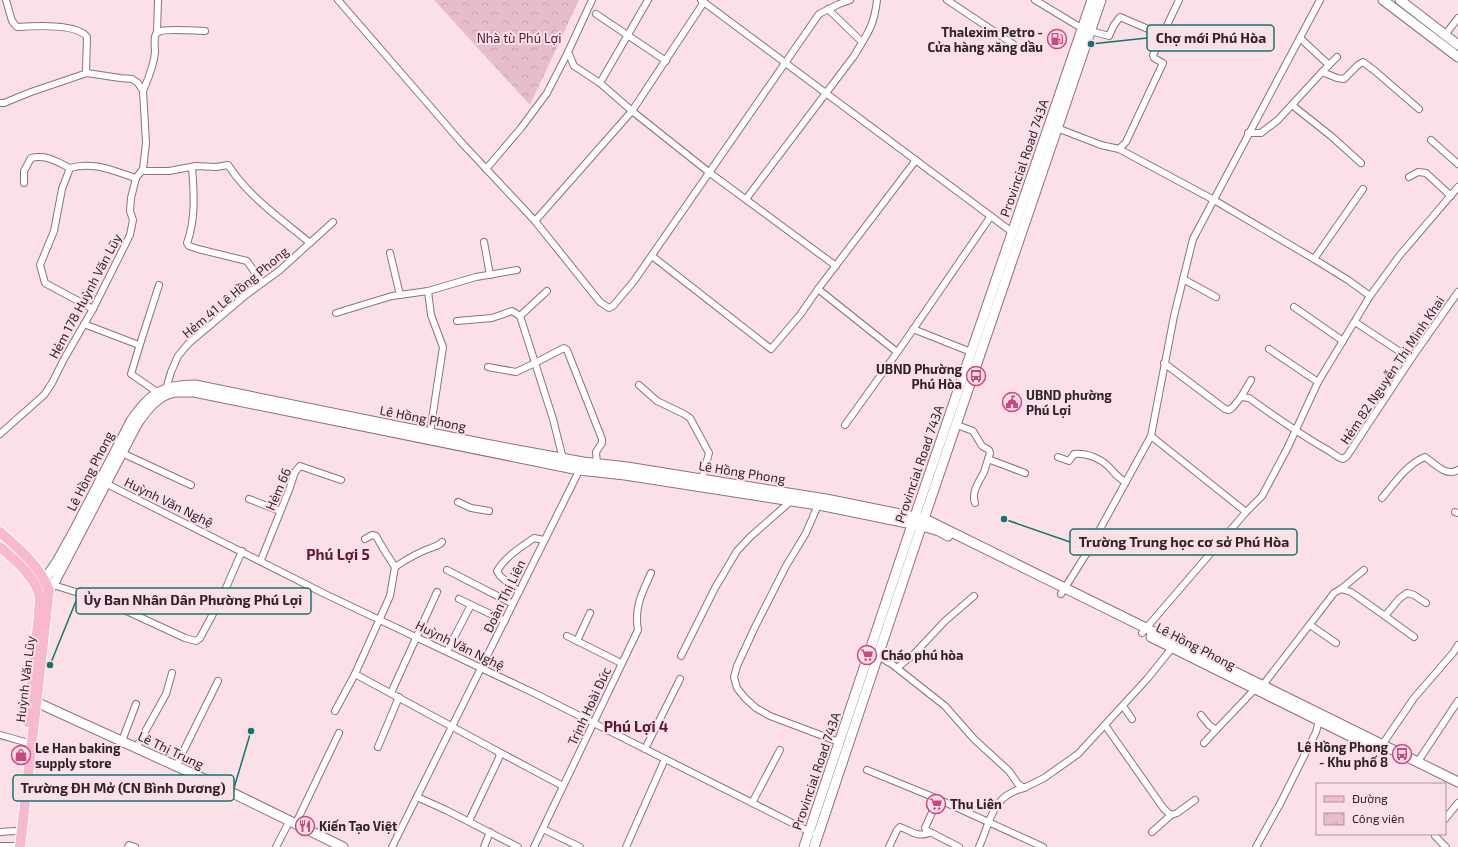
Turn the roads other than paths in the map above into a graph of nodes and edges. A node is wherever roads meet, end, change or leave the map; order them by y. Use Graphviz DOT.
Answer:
graph roads {
  1 [pos="6,0"];
  2 [pos="158,0"];
  3 [pos="338,0"];
  4 [pos="592,0"];
  5 [pos="648,0"];
  6 [pos="850,0"];
  7 [pos="877,0"];
  8 [pos="947,0"];
  9 [pos="1035,0"];
  10 [pos="1092,0"];
  11 [pos="1101,0"];
  12 [pos="1179,0"];
  13 [pos="1320,0"];
  14 [pos="1383,0"];
  15 [pos="703,1"];
  16 [pos="1403,1"];
  17 [pos="828,9"];
  18 [pos="596,14"];
  19 [pos="1458,18"];
  20 [pos="1087,30"];
  21 [pos="205,31"];
  22 [pos="157,33"];
  23 [pos="1445,35"];
  24 [pos="627,36"];
  25 [pos="1162,36"];
  26 [pos="1300,38"];
  27 [pos="862,42"];
  28 [pos="1013,44"];
  29 [pos="1458,44"];
  30 [pos="568,52"];
  31 [pos="1337,57"];
  32 [pos="1458,57"];
  33 [pos="666,61"];
  34 [pos="785,61"];
  35 [pos="1329,65"];
  36 [pos="1322,72"];
  37 [pos="87,73"];
  38 [pos="600,83"];
  39 [pos="142,91"];
  40 [pos="826,92"];
  41 [pos="0,103"];
  42 [pos="1292,105"];
  43 [pos="1418,108"];
  44 [pos="632,111"];
  45 [pos="1053,127"];
  46 [pos="1248,133"];
  47 [pos="1431,140"];
  48 [pos="1119,149"];
  49 [pos="916,160"];
  50 [pos="1361,163"];
  51 [pos="1458,164"];
  52 [pos="192,167"];
  53 [pos="70,168"];
  54 [pos="486,168"];
  55 [pos="142,171"];
  56 [pos="710,173"];
  57 [pos="1409,177"];
  58 [pos="136,178"];
  59 [pos="24,184"];
  60 [pos="1458,187"];
  61 [pos="1363,189"];
  62 [pos="1451,196"];
  63 [pos="746,199"];
  64 [pos="1214,200"];
  65 [pos="991,216"];
  66 [pos="535,221"];
  67 [pos="333,222"];
  68 [pos="1012,232"];
  69 [pos="1021,235"];
  70 [pos="484,242"];
  71 [pos="310,243"];
  72 [pos="390,253"];
  73 [pos="652,256"];
  74 [pos="1314,259"];
  75 [pos="836,266"];
  76 [pos="516,270"];
  77 [pos="490,275"];
  78 [pos="1184,278"];
  79 [pos="262,283"];
  80 [pos="159,285"];
  81 [pos="818,289"];
  82 [pos="428,291"];
  83 [pos="547,291"];
  84 [pos="1458,292"];
  85 [pos="400,295"];
  86 [pos="1370,296"];
  87 [pos="1216,297"];
  88 [pos="1294,307"];
  89 [pos="93,309"];
  90 [pos="985,309"];
  91 [pos="995,312"];
  92 [pos="336,313"];
  93 [pos="520,316"];
  94 [pos="457,321"];
  95 [pos="1355,322"];
  96 [pos="84,324"];
  97 [pos="913,329"];
  98 [pos="1343,341"];
  99 [pos="139,346"];
  100 [pos="1269,349"];
  101 [pos="897,352"];
  102 [pos="971,352"];
  103 [pos="1411,360"];
  104 [pos="535,363"];
  105 [pos="1164,363"];
  106 [pos="488,367"];
  107 [pos="1251,380"];
  108 [pos="1318,382"];
  109 [pos="639,385"];
  110 [pos="959,387"];
  111 [pos="166,389"];
  112 [pos="968,390"];
  113 [pos="157,392"];
  114 [pos="1241,397"];
  115 [pos="845,425"];
  116 [pos="957,425"];
  117 [pos="1296,431"];
  118 [pos="430,433"];
  119 [pos="0,434"];
  120 [pos="1151,436"];
  121 [pos="122,453"];
  122 [pos="1058,457"];
  123 [pos="563,459"];
  124 [pos="988,459"];
  125 [pos="597,464"];
  126 [pos="581,466"];
  127 [pos="1458,470"];
  128 [pos="1025,473"];
  129 [pos="702,479"];
  130 [pos="341,480"];
  131 [pos="103,482"];
  132 [pos="1126,482"];
  133 [pos="191,485"];
  134 [pos="1382,498"];
  135 [pos="249,499"];
  136 [pos="791,501"];
  137 [pos="458,502"];
  138 [pos="975,503"];
  139 [pos="818,505"];
  140 [pos="280,511"];
  141 [pos="488,512"];
  142 [pos="1246,512"];
  143 [pos="913,520"];
  144 [pos="924,522"];
  145 [pos="0,532"];
  146 [pos="365,539"];
  147 [pos="544,540"];
  148 [pos="442,542"];
  149 [pos="0,546"];
  150 [pos="242,551"];
  151 [pos="261,560"];
  152 [pos="396,567"];
  153 [pos="447,570"];
  154 [pos="1364,570"];
  155 [pos="651,573"];
  156 [pos="49,585"];
  157 [pos="1341,589"];
  158 [pos="1063,591"];
  159 [pos="437,592"];
  160 [pos="519,592"];
  161 [pos="38,594"];
  162 [pos="974,596"];
  163 [pos="459,599"];
  164 [pos="1426,603"];
  165 [pos="513,604"];
  166 [pos="471,605"];
  167 [pos="590,613"];
  168 [pos="1385,616"];
  169 [pos="379,619"];
  170 [pos="505,621"];
  171 [pos="1310,624"];
  172 [pos="1144,631"];
  173 [pos="415,636"];
  174 [pos="567,636"];
  175 [pos="1414,637"];
  176 [pos="577,641"];
  177 [pos="1336,643"];
  178 [pos="1458,645"];
  179 [pos="1172,648"];
  180 [pos="447,652"];
  181 [pos="681,656"];
  182 [pos="878,656"];
  183 [pos="621,663"];
  184 [pos="482,668"];
  185 [pos="897,668"];
  186 [pos="172,674"];
  187 [pos="355,674"];
  188 [pos="680,679"];
  189 [pos="218,680"];
  190 [pos="1263,685"];
  191 [pos="1255,689"];
  192 [pos="391,693"];
  193 [pos="399,697"];
  194 [pos="1458,701"];
  195 [pos="33,702"];
  196 [pos="136,704"];
  197 [pos="1123,706"];
  198 [pos="335,711"];
  199 [pos="1201,716"];
  200 [pos="1132,719"];
  201 [pos="1319,721"];
  202 [pos="593,723"];
  203 [pos="1105,725"];
  204 [pos="452,726"];
  205 [pos="1216,730"];
  206 [pos="339,733"];
  207 [pos="0,735"];
  208 [pos="24,742"];
  209 [pos="122,742"];
  210 [pos="839,742"];
  211 [pos="1204,743"];
  212 [pos="1382,745"];
  213 [pos="378,747"];
  214 [pos="136,748"];
  215 [pos="645,749"];
  216 [pos="780,750"];
  217 [pos="497,751"];
  218 [pos="665,759"];
  219 [pos="1417,762"];
  220 [pos="176,766"];
  221 [pos="867,770"];
  222 [pos="1458,782"];
  223 [pos="1446,783"];
  224 [pos="1446,783"];
  225 [pos="563,786"];
  226 [pos="1024,788"];
  227 [pos="1458,789"];
  228 [pos="417,797"];
  229 [pos="938,800"];
  230 [pos="1195,800"];
  231 [pos="752,803"];
  232 [pos="1458,803"];
  233 [pos="1171,815"];
  234 [pos="1446,819"];
  235 [pos="469,821"];
  236 [pos="293,822"];
  237 [pos="988,823"];
  238 [pos="543,829"];
  239 [pos="15,831"];
  240 [pos="0,832"];
  241 [pos="490,832"];
  242 [pos="1152,832"];
  243 [pos="813,833"];
  244 [pos="929,833"];
  245 [pos="1435,835"];
  246 [pos="0,846"];
  247 [pos="16,847"];
  248 [pos="128,847"];
  249 [pos="135,847"];
  250 [pos="276,847"];
  251 [pos="343,847"];
  252 [pos="392,847"];
  253 [pos="484,847"];
  254 [pos="518,847"];
  255 [pos="534,847"];
  256 [pos="580,847"];
  257 [pos="626,847"];
  258 [pos="804,847"];
  259 [pos="814,847"];
  260 [pos="889,847"];
  261 [pos="959,847"];
  262 [pos="979,847"];
  263 [pos="1043,847"];
  264 [pos="1256,847"];
  265 [pos="1446,847"];
  1 -- 37 [label="street"];
  2 -- 22 [label="street"];
  3 -- 54 [label="street"];
  4 -- 30 [label="street"];
  5 -- 24 [label="street"];
  6 -- 17 [label="street"];
  7 -- 27 [label="street"];
  8 -- 28 [label="street"];
  9 -- 20 [label="street"];
  10 -- 20 [label="street, Provincial Road 743A"];
  11 -- 20 [label="street, Provincial Road 743A"];
  12 -- 25 [label="street"];
  13 -- 26 [label="street"];
  14 -- 32 [label="street"];
  15 -- 33 [label="street"];
  15 -- 34 [label="street"];
  16 -- 23 [label="street"];
  17 -- 27 [label="street"];
  17 -- 34 [label="street"];
  18 -- 24 [label="street"];
  19 -- 23 [label="street"];
  20 -- 25 [label="street"];
  20 -- 45 [label="street, Provincial Road 743A"];
  21 -- 22 [label="street"];
  22 -- 39 [label="street"];
  23 -- 29 [label="street"];
  24 -- 33 [label="street"];
  24 -- 38 [label="street"];
  25 -- 48 [label="street"];
  26 -- 35 [label="street"];
  26 -- 46 [label="street"];
  27 -- 40 [label="street"];
  30 -- 38 [label="street"];
  30 -- 54 [label="street"];
  31 -- 35 [label="street"];
  33 -- 44 [label="street"];
  34 -- 40 [label="street"];
  34 -- 56 [label="street"];
  35 -- 36 [label="street"];
  36 -- 42 [label="street"];
  36 -- 43 [label="street"];
  37 -- 39 [label="street"];
  37 -- 41 [label="street"];
  38 -- 44 [label="street"];
  39 -- 55 [label="street"];
  40 -- 49 [label="street"];
  40 -- 63 [label="street"];
  42 -- 46 [label="street"];
  42 -- 50 [label="street"];
  44 -- 56 [label="street"];
  44 -- 66 [label="street"];
  45 -- 48 [label="street"];
  45 -- 68 [label="street, Provincial Road 743A"];
  45 -- 69 [label="street, Provincial Road 743A"];
  46 -- 64 [label="street"];
  47 -- 51 [label="street"];
  48 -- 64 [label="street"];
  49 -- 65 [label="street"];
  49 -- 75 [label="street"];
  52 -- 55 [label="street"];
  52 -- 71 [label="street"];
  52 -- 79 [label="street"];
  53 -- 58 [label="street"];
  53 -- 59 [label="street"];
  53 -- 89 [label="street"];
  54 -- 66 [label="street"];
  55 -- 58 [label="street, Hẻm 178 Huỳnh Văn Lũy"];
  56 -- 63 [label="street"];
  56 -- 73 [label="street"];
  57 -- 62 [label="street"];
  58 -- 89 [label="street, Hẻm 178 Huỳnh Văn Lũy"];
  60 -- 62 [label="street"];
  61 -- 74 [label="street"];
  62 -- 86 [label="street"];
  63 -- 75 [label="street"];
  64 -- 74 [label="street"];
  64 -- 78 [label="street"];
  65 -- 68 [label="street"];
  65 -- 97 [label="street"];
  66 -- 73 [label="street"];
  67 -- 71 [label="street, Hẻm 41 Lê Hồng Phong"];
  68 -- 69 [label="street"];
  68 -- 90 [label="street, Provincial Road 743A"];
  69 -- 91 [label="street, Provincial Road 743A"];
  70 -- 77 [label="street"];
  71 -- 79 [label="street, Hẻm 41 Lê Hồng Phong"];
  72 -- 85 [label="street"];
  73 -- 81 [label="street"];
  74 -- 86 [label="street"];
  75 -- 81 [label="street"];
  76 -- 77 [label="street"];
  77 -- 82 [label="street"];
  78 -- 87 [label="street"];
  78 -- 105 [label="street"];
  79 -- 111 [label="street, Hẻm 41 Lê Hồng Phong"];
  80 -- 99 [label="street"];
  81 -- 101 [label="street"];
  82 -- 85 [label="street"];
  82 -- 118 [label="street"];
  83 -- 93 [label="street"];
  84 -- 103 [label="street, Hẻm 82 Nguyễn Thị Minh Khai"];
  85 -- 92 [label="street"];
  86 -- 95 [label="street"];
  88 -- 98 [label="street"];
  89 -- 96 [label="street, Hẻm 178 Huỳnh Văn Lũy"];
  90 -- 91 [label="street"];
  90 -- 102 [label="street, Provincial Road 743A"];
  91 -- 112 [label="street, Provincial Road 743A"];
  93 -- 94 [label="street"];
  93 -- 104 [label="street"];
  95 -- 98 [label="street"];
  95 -- 103 [label="street"];
  96 -- 99 [label="street"];
  96 -- 119 [label="street, Hẻm 178 Huỳnh Văn Lũy"];
  97 -- 101 [label="street"];
  97 -- 102 [label="street"];
  98 -- 108 [label="street"];
  99 -- 113 [label="street"];
  100 -- 108 [label="street"];
  101 -- 115 [label="street"];
  102 -- 110 [label="street, Provincial Road 743A"];
  103 -- 117 [label="street, Hẻm 82 Nguyễn Thị Minh Khai"];
  104 -- 106 [label="street"];
  104 -- 123 [label="street"];
  104 -- 125 [label="street"];
  105 -- 114 [label="street"];
  105 -- 120 [label="street"];
  107 -- 114 [label="street"];
  108 -- 117 [label="street"];
  109 -- 129 [label="street"];
  110 -- 112 [label="street"];
  110 -- 143 [label="street, Provincial Road 743A"];
  111 -- 113 [label="street, Lê Hồng Phong"];
  111 -- 118 [label="street, Lê Hồng Phong"];
  112 -- 116 [label="street, Provincial Road 743A"];
  113 -- 131 [label="street, Lê Hồng Phong"];
  114 -- 117 [label="street"];
  116 -- 124 [label="street"];
  116 -- 144 [label="street, Provincial Road 743A"];
  117 -- 142 [label="street"];
  118 -- 123 [label="street, Lê Hồng Phong"];
  120 -- 132 [label="street"];
  120 -- 142 [label="street"];
  121 -- 126 [label="street, Lê Hồng Phong"];
  121 -- 131 [label="street, Lê Hồng Phong"];
  121 -- 133 [label="street"];
  122 -- 132 [label="street"];
  123 -- 126 [label="street, Lê Hồng Phong"];
  124 -- 128 [label="street"];
  124 -- 138 [label="street"];
  125 -- 126 [label="street, Lê Hồng Phong"];
  125 -- 129 [label="street, Lê Hồng Phong"];
  126 -- 136 [label="street, Lê Hồng Phong"];
  126 -- 147 [label="street, Đoàn Thị Liên"];
  127 -- 134 [label="street"];
  129 -- 143 [label="street, Lê Hồng Phong"];
  130 -- 140 [label="street, Hẻm 66"];
  131 -- 150 [label="street, Huỳnh Văn Nghệ"];
  131 -- 156 [label="street, Lê Hồng Phong"];
  132 -- 158 [label="street"];
  135 -- 140 [label="street"];
  136 -- 139 [label="street, Lê Hồng Phong"];
  136 -- 181 [label="street"];
  137 -- 141 [label="street"];
  139 -- 143 [label="street, Lê Hồng Phong"];
  139 -- 210 [label="street"];
  140 -- 151 [label="street, Hẻm 66"];
  142 -- 172 [label="street"];
  143 -- 144 [label="street, Lê Hồng Phong"];
  143 -- 210 [label="street, Provincial Road 743A"];
  144 -- 158 [label="street, Lê Hồng Phong"];
  144 -- 182 [label="street, Provincial Road 743A"];
  145 -- 156 [label="main road"];
  146 -- 152 [label="street"];
  147 -- 160 [label="street, Đoàn Thị Liên"];
  147 -- 160 [label="street"];
  148 -- 152 [label="street"];
  149 -- 161 [label="main road"];
  150 -- 151 [label="street, Huỳnh Văn Nghệ"];
  150 -- 156 [label="street"];
  151 -- 169 [label="street, Huỳnh Văn Nghệ"];
  152 -- 169 [label="street"];
  153 -- 165 [label="street"];
  154 -- 157 [label="street"];
  155 -- 183 [label="street, Trịnh Hoài Đức"];
  156 -- 161 [label="street, Lê Hồng Phong"];
  156 -- 195 [label="main road, Huỳnh Văn Lũy"];
  157 -- 168 [label="street"];
  157 -- 171 [label="street"];
  158 -- 172 [label="street, Lê Hồng Phong"];
  159 -- 173 [label="street"];
  160 -- 165 [label="street, Đoàn Thị Liên"];
  161 -- 195 [label="main road"];
  162 -- 185 [label="street"];
  163 -- 166 [label="street"];
  164 -- 168 [label="street"];
  165 -- 170 [label="street, Đoàn Thị Liên"];
  166 -- 170 [label="street"];
  166 -- 180 [label="street"];
  167 -- 176 [label="street"];
  168 -- 175 [label="street"];
  169 -- 173 [label="street, Huỳnh Văn Nghệ"];
  169 -- 187 [label="street"];
  170 -- 184 [label="street, Đoàn Thị Liên"];
  171 -- 177 [label="street"];
  171 -- 190 [label="street"];
  172 -- 179 [label="street, Lê Hồng Phong"];
  172 -- 190 [label="street, Lê Hồng Phong"];
  173 -- 180 [label="street, Huỳnh Văn Nghệ"];
  173 -- 192 [label="street"];
  174 -- 176 [label="street"];
  176 -- 183 [label="street"];
  178 -- 212 [label="street"];
  179 -- 191 [label="street, Lê Hồng Phong"];
  179 -- 197 [label="street"];
  180 -- 184 [label="street, Huỳnh Văn Nghệ"];
  182 -- 185 [label="street"];
  182 -- 243 [label="street, Provincial Road 743A"];
  183 -- 202 [label="street, Trịnh Hoài Đức"];
  184 -- 202 [label="street, Huỳnh Văn Nghệ"];
  184 -- 204 [label="street, Đoàn Thị Liên"];
  185 -- 226 [label="street"];
  186 -- 214 [label="street"];
  187 -- 192 [label="street"];
  187 -- 198 [label="street"];
  188 -- 215 [label="street"];
  189 -- 220 [label="street"];
  190 -- 212 [label="street, Lê Hồng Phong"];
  191 -- 201 [label="street, Lê Hồng Phong"];
  191 -- 205 [label="street"];
  192 -- 193 [label="street"];
  193 -- 204 [label="street"];
  193 -- 213 [label="street"];
  194 -- 219 [label="street"];
  195 -- 208 [label="main road, Huỳnh Văn Lũy"];
  195 -- 209 [label="street, Lê Thị Trung"];
  195 -- 247 [label="main road, Huỳnh Văn Lũy"];
  196 -- 209 [label="street"];
  197 -- 200 [label="street"];
  197 -- 203 [label="street"];
  199 -- 205 [label="street"];
  201 -- 223 [label="street, Lê Hồng Phong"];
  201 -- 264 [label="street"];
  202 -- 215 [label="street, Huỳnh Văn Nghệ"];
  202 -- 225 [label="street, Trịnh Hoài Đức"];
  203 -- 226 [label="street"];
  203 -- 233 [label="street"];
  204 -- 217 [label="street"];
  204 -- 228 [label="street, Đoàn Thị Liên"];
  205 -- 211 [label="street"];
  206 -- 236 [label="street"];
  207 -- 208 [label="street"];
  208 -- 239 [label="main road, Huỳnh Văn Lũy"];
  209 -- 214 [label="street, Lê Thị Trung"];
  210 -- 243 [label="street, Provincial Road 743A"];
  212 -- 219 [label="street, Lê Hồng Phong"];
  214 -- 220 [label="street, Lê Thị Trung"];
  215 -- 218 [label="street, Huỳnh Văn Nghệ"];
  216 -- 231 [label="street"];
  217 -- 225 [label="street"];
  217 -- 235 [label="street"];
  218 -- 231 [label="street, Huỳnh Văn Nghệ"];
  218 -- 257 [label="street"];
  219 -- 222 [label="street, Lê Hồng Phong"];
  220 -- 236 [label="street, Lê Thị Trung"];
  221 -- 229 [label="street"];
  224 -- 227 [label="street, Lê Hồng Phong"];
  225 -- 238 [label="street, Trịnh Hoài Đức"];
  226 -- 237 [label="street"];
  228 -- 235 [label="street"];
  228 -- 252 [label="street, Đoàn Thị Liên"];
  229 -- 237 [label="street"];
  229 -- 244 [label="street"];
  230 -- 233 [label="street"];
  231 -- 243 [label="street, Huỳnh Văn Nghệ"];
  232 -- 234 [label="street"];
  233 -- 242 [label="street"];
  235 -- 241 [label="street"];
  236 -- 250 [label="street"];
  236 -- 251 [label="street, Lê Thị Trung"];
  237 -- 262 [label="street"];
  237 -- 263 [label="street"];
  238 -- 255 [label="street, Trịnh Hoài Đức"];
  238 -- 256 [label="street"];
  239 -- 240 [label="street"];
  239 -- 247 [label="main road, Huỳnh Văn Lũy"];
  241 -- 253 [label="street"];
  241 -- 254 [label="street"];
  243 -- 258 [label="street, Provincial Road 743A"];
  243 -- 259 [label="street, Provincial Road 743A"];
  244 -- 260 [label="street"];
  244 -- 261 [label="street"];
  245 -- 265 [label="street"];
  246 -- 247 [label="street"];
  248 -- 249 [label="street"];
}
